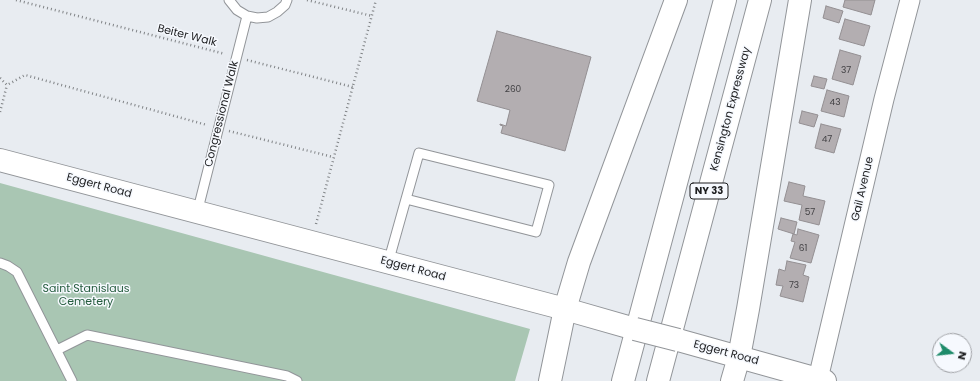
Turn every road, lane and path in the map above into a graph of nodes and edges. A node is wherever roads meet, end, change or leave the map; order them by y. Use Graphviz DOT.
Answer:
graph roads {
  1 [pos="16,0"];
  2 [pos="229,0"];
  3 [pos="287,0"];
  4 [pos="307,0"];
  5 [pos="376,0"];
  6 [pos="676,0"];
  7 [pos="725,0"];
  8 [pos="760,0"];
  9 [pos="800,0"];
  10 [pos="910,0"];
  11 [pos="247,16"];
  12 [pos="372,16"];
  13 [pos="237,57"];
  14 [pos="0,78"];
  15 [pos="7,85"];
  16 [pos="352,87"];
  17 [pos="0,112"];
  18 [pos="219,128"];
  19 [pos="334,157"];
  20 [pos="0,160"];
  21 [pos="406,199"];
  22 [pos="197,213"];
  23 [pos="311,243"];
  24 [pos="0,263"];
  25 [pos="388,263"];
  26 [pos="573,311"];
  27 [pos="57,350"];
  28 [pos="735,356"];
  29 [pos="821,380"];
  30 [pos="72,381"];
  31 [pos="297,381"];
  32 [pos="550,381"];
  33 [pos="623,381"];
  34 [pos="658,381"];
  35 [pos="732,381"];
  1 -- 13 [label="path, Beiter Walk"];
  2 -- 11 [label="lane"];
  3 -- 11 [label="lane"];
  4 -- 12 [label="path"];
  5 -- 12 [label="path"];
  6 -- 26 [label="main road"];
  7 -- 33 [label="main road, NY 33"];
  8 -- 34 [label="main road, Kensington Expressway / NY 33"];
  9 -- 28 [label="main road"];
  10 -- 29 [label="street, Gail Avenue"];
  11 -- 13 [label="lane, Congressional Walk"];
  12 -- 16 [label="path"];
  13 -- 16 [label="path, Beiter Walk"];
  13 -- 18 [label="lane, Congressional Walk"];
  14 -- 15 [label="path"];
  15 -- 17 [label="path"];
  15 -- 18 [label="path"];
  16 -- 19 [label="path"];
  18 -- 19 [label="path"];
  18 -- 22 [label="lane, Congressional Walk"];
  19 -- 23 [label="path"];
  20 -- 22 [label="main road, Eggert Road"];
  21 -- 21 [label="lane"];
  21 -- 25 [label="lane"];
  22 -- 23 [label="main road, Eggert Road"];
  23 -- 25 [label="main road, Eggert Road"];
  24 -- 27 [label="lane"];
  25 -- 26 [label="main road, Eggert Road"];
  26 -- 28 [label="main road, Eggert Road, bridge"];
  26 -- 32 [label="main road"];
  27 -- 30 [label="lane"];
  27 -- 31 [label="lane"];
  28 -- 29 [label="main road, Eggert Road"];
  28 -- 35 [label="main road"];
}
